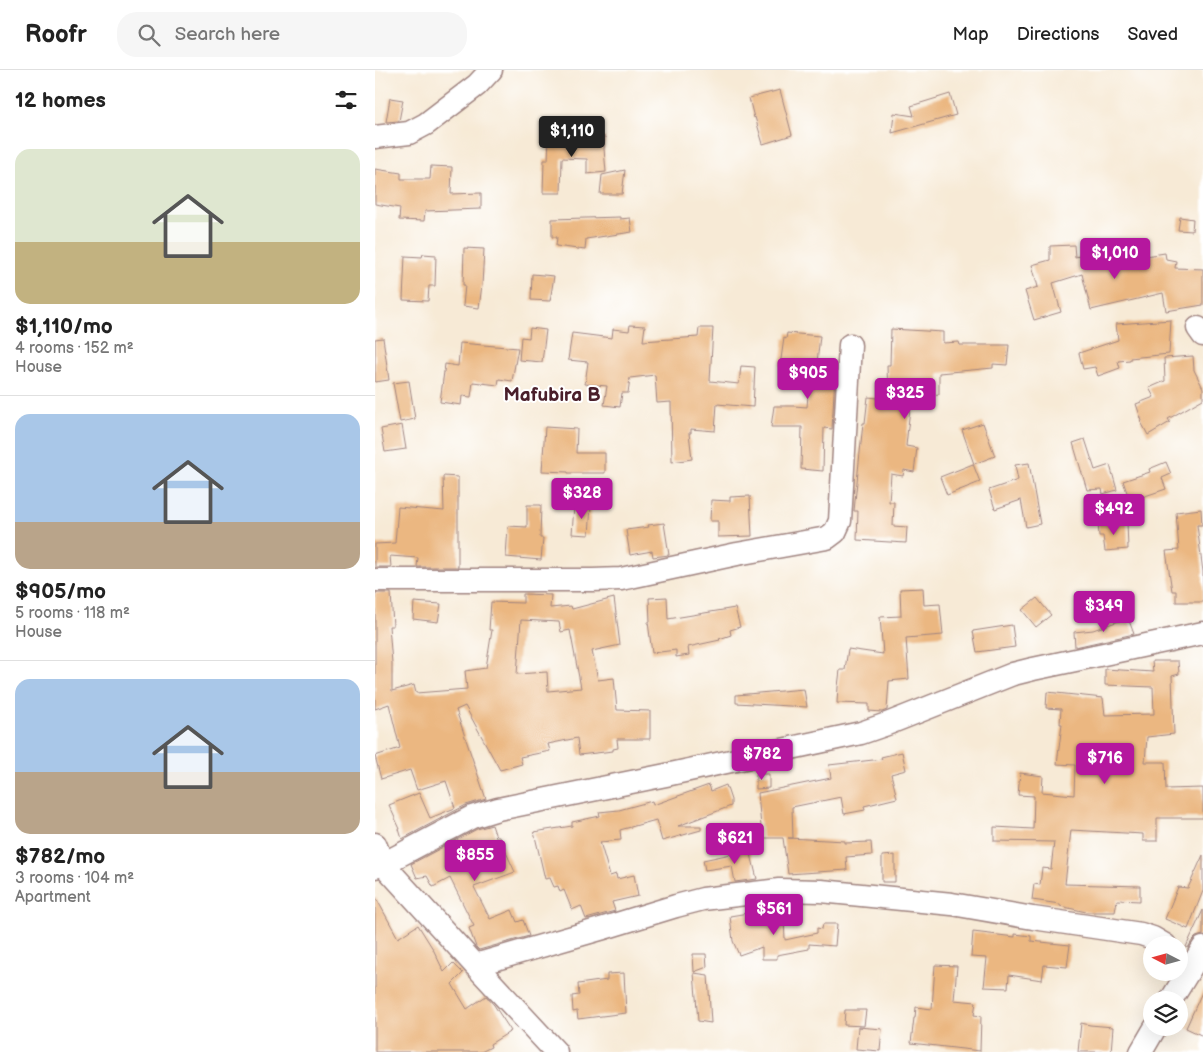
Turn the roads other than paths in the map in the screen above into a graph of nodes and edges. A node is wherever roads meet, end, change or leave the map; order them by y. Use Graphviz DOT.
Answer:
graph roads {
  1 [pos="491,70"];
  2 [pos="375,137"];
  3 [pos="850,345"];
  4 [pos="375,580"];
  5 [pos="1203,633"];
  6 [pos="378,859"];
  7 [pos="1147,936"];
  8 [pos="1203,948"];
  9 [pos="1188,962"];
  10 [pos="475,965"];
  11 [pos="1150,1036"];
  12 [pos="556,1052"];
  13 [pos="1141,1052"];
  1 -- 2 [label="street"];
  3 -- 4 [label="street"];
  5 -- 6 [label="street"];
  6 -- 10 [label="street"];
  7 -- 10 [label="street"];
  8 -- 9 [label="street"];
  10 -- 12 [label="street"];
  11 -- 13 [label="street"];
}
